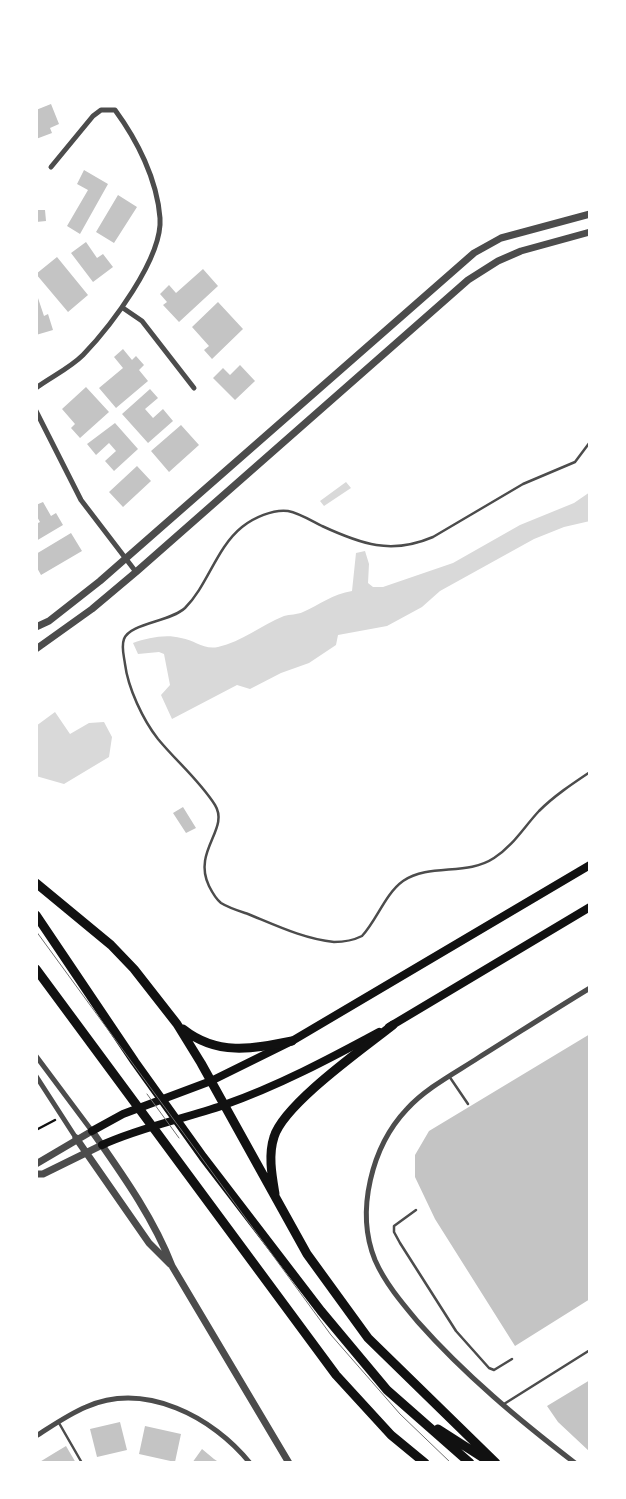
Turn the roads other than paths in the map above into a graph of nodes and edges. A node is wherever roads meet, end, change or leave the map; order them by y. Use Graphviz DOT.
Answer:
graph roads {
  1 [pos="51,167"];
  2 [pos="590,214"];
  3 [pos="590,232"];
  4 [pos="123,308"];
  5 [pos="36,388"];
  6 [pos="194,388"];
  7 [pos="36,411"];
  8 [pos="590,442"];
  9 [pos="126,559"];
  10 [pos="136,572"];
  11 [pos="36,627"];
  12 [pos="36,649"];
  13 [pos="590,772"];
  14 [pos="590,865"];
  15 [pos="36,883"];
  16 [pos="590,907"];
  17 [pos="36,915"];
  18 [pos="36,969"];
  19 [pos="590,988"];
  20 [pos="177,1024"];
  21 [pos="393,1025"];
  22 [pos="292,1041"];
  23 [pos="36,1056"];
  24 [pos="36,1076"];
  25 [pos="449,1076"];
  26 [pos="211,1081"];
  27 [pos="468,1104"];
  28 [pos="224,1105"];
  29 [pos="92,1131"];
  30 [pos="76,1138"];
  31 [pos="102,1145"];
  32 [pos="87,1154"];
  33 [pos="36,1164"];
  34 [pos="36,1174"];
  35 [pos="276,1201"];
  36 [pos="416,1210"];
  37 [pos="172,1266"];
  38 [pos="590,1350"];
  39 [pos="512,1359"];
  40 [pos="502,1406"];
  41 [pos="411,1411"];
  42 [pos="58,1423"];
  43 [pos="391,1435"];
  44 [pos="36,1436"];
  45 [pos="82,1463"];
  46 [pos="250,1463"];
  47 [pos="288,1463"];
  48 [pos="416,1463"];
  49 [pos="426,1463"];
  50 [pos="470,1463"];
  51 [pos="490,1463"];
  52 [pos="496,1463"];
  53 [pos="575,1463"];
  1 -- 4 [label="street"];
  2 -- 9 [label="street"];
  3 -- 10 [label="street"];
  4 -- 5 [label="street"];
  4 -- 6 [label="street"];
  7 -- 9 [label="street"];
  8 -- 13 [label="lane"];
  9 -- 10 [label="street"];
  9 -- 11 [label="street"];
  10 -- 12 [label="street"];
  14 -- 22 [label="main road"];
  15 -- 20 [label="highway"];
  16 -- 21 [label="main road"];
  17 -- 41 [label="highway"];
  18 -- 43 [label="highway"];
  19 -- 25 [label="street"];
  20 -- 22 [label="highway"];
  20 -- 26 [label="highway"];
  21 -- 28 [label="main road"];
  21 -- 35 [label="highway"];
  22 -- 26 [label="main road"];
  23 -- 29 [label="street"];
  24 -- 30 [label="street"];
  25 -- 27 [label="lane"];
  25 -- 40 [label="street"];
  26 -- 28 [label="highway"];
  26 -- 29 [label="main road"];
  28 -- 31 [label="main road"];
  28 -- 35 [label="highway"];
  29 -- 30 [label="street"];
  29 -- 31 [label="street"];
  30 -- 32 [label="street"];
  30 -- 33 [label="street"];
  31 -- 32 [label="street"];
  31 -- 37 [label="street"];
  32 -- 34 [label="street"];
  32 -- 37 [label="street"];
  35 -- 52 [label="highway"];
  36 -- 39 [label="lane"];
  37 -- 47 [label="street"];
  38 -- 40 [label="lane"];
  40 -- 53 [label="street"];
  41 -- 50 [label="highway"];
  41 -- 51 [label="highway"];
  42 -- 44 [label="street"];
  42 -- 45 [label="lane"];
  42 -- 46 [label="street"];
  43 -- 48 [label="highway"];
  43 -- 49 [label="highway"];
}
